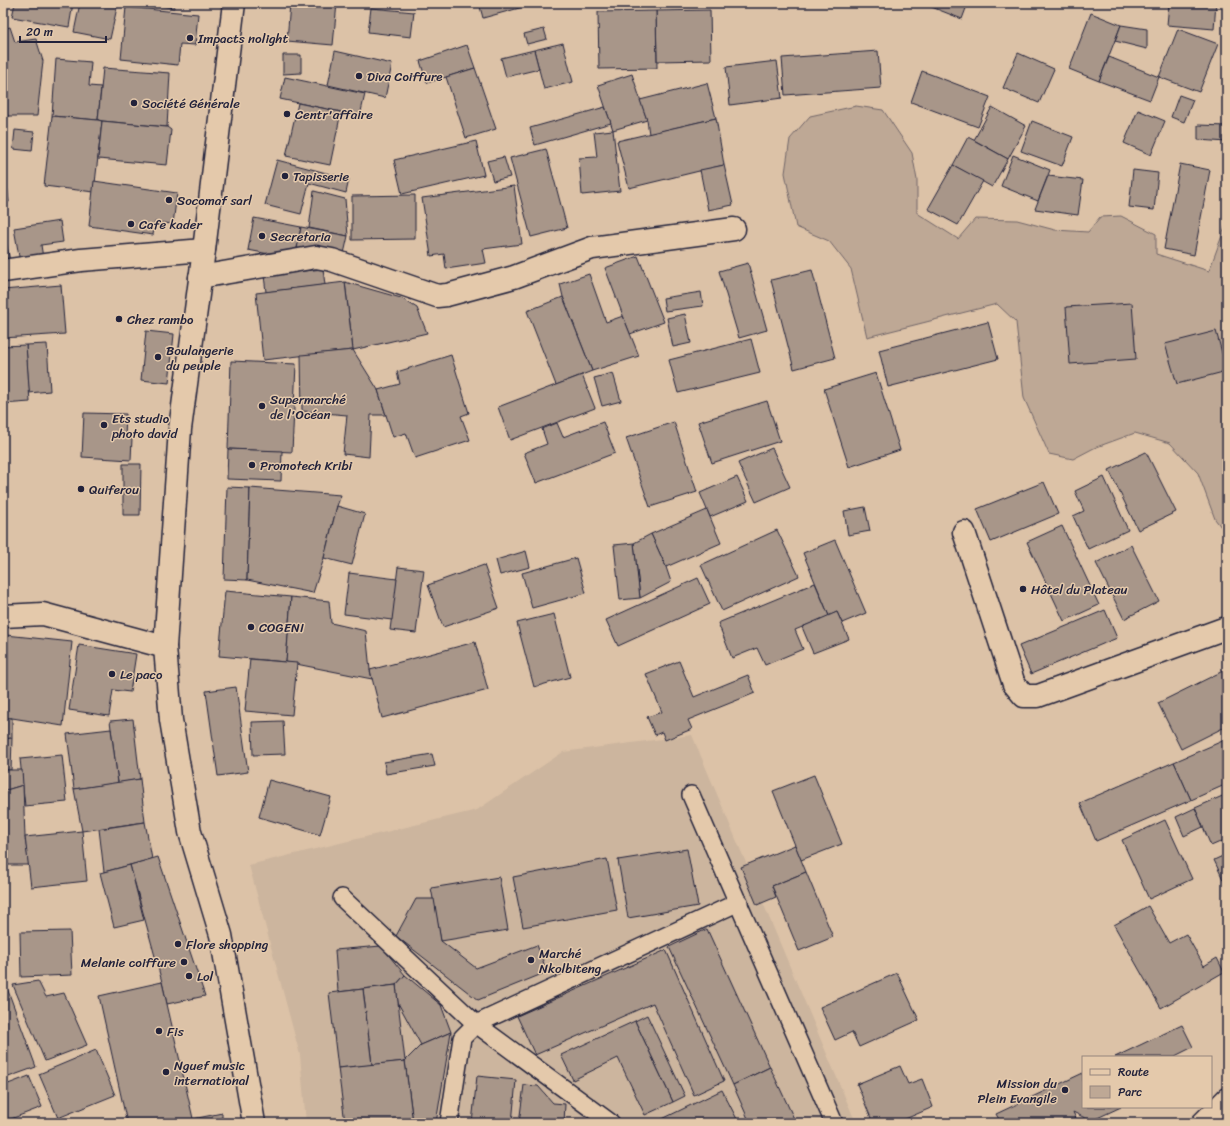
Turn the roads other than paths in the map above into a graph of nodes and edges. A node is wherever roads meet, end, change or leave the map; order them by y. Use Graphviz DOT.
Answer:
graph roads {
  1 [pos="234,3"];
  2 [pos="734,229"];
  3 [pos="204,250"];
  4 [pos="3,271"];
  5 [pos="200,277"];
  6 [pos="964,532"];
  7 [pos="3,616"];
  8 [pos="1227,630"];
  9 [pos="166,647"];
  10 [pos="691,795"];
  11 [pos="342,898"];
  12 [pos="738,902"];
  13 [pos="476,1024"];
  14 [pos="1227,1099"];
  15 [pos="254,1123"];
  16 [pos="449,1123"];
  17 [pos="610,1123"];
  18 [pos="834,1123"];
  19 [pos="1202,1123"];
  1 -- 3 [label="street"];
  2 -- 5 [label="street"];
  3 -- 4 [label="street"];
  3 -- 5 [label="street"];
  5 -- 9 [label="street"];
  6 -- 8 [label="street"];
  7 -- 9 [label="street"];
  9 -- 15 [label="street"];
  10 -- 12 [label="lane"];
  11 -- 13 [label="lane"];
  12 -- 13 [label="lane"];
  12 -- 18 [label="lane"];
  13 -- 16 [label="lane"];
  13 -- 17 [label="lane"];
  14 -- 19 [label="street"];
}
